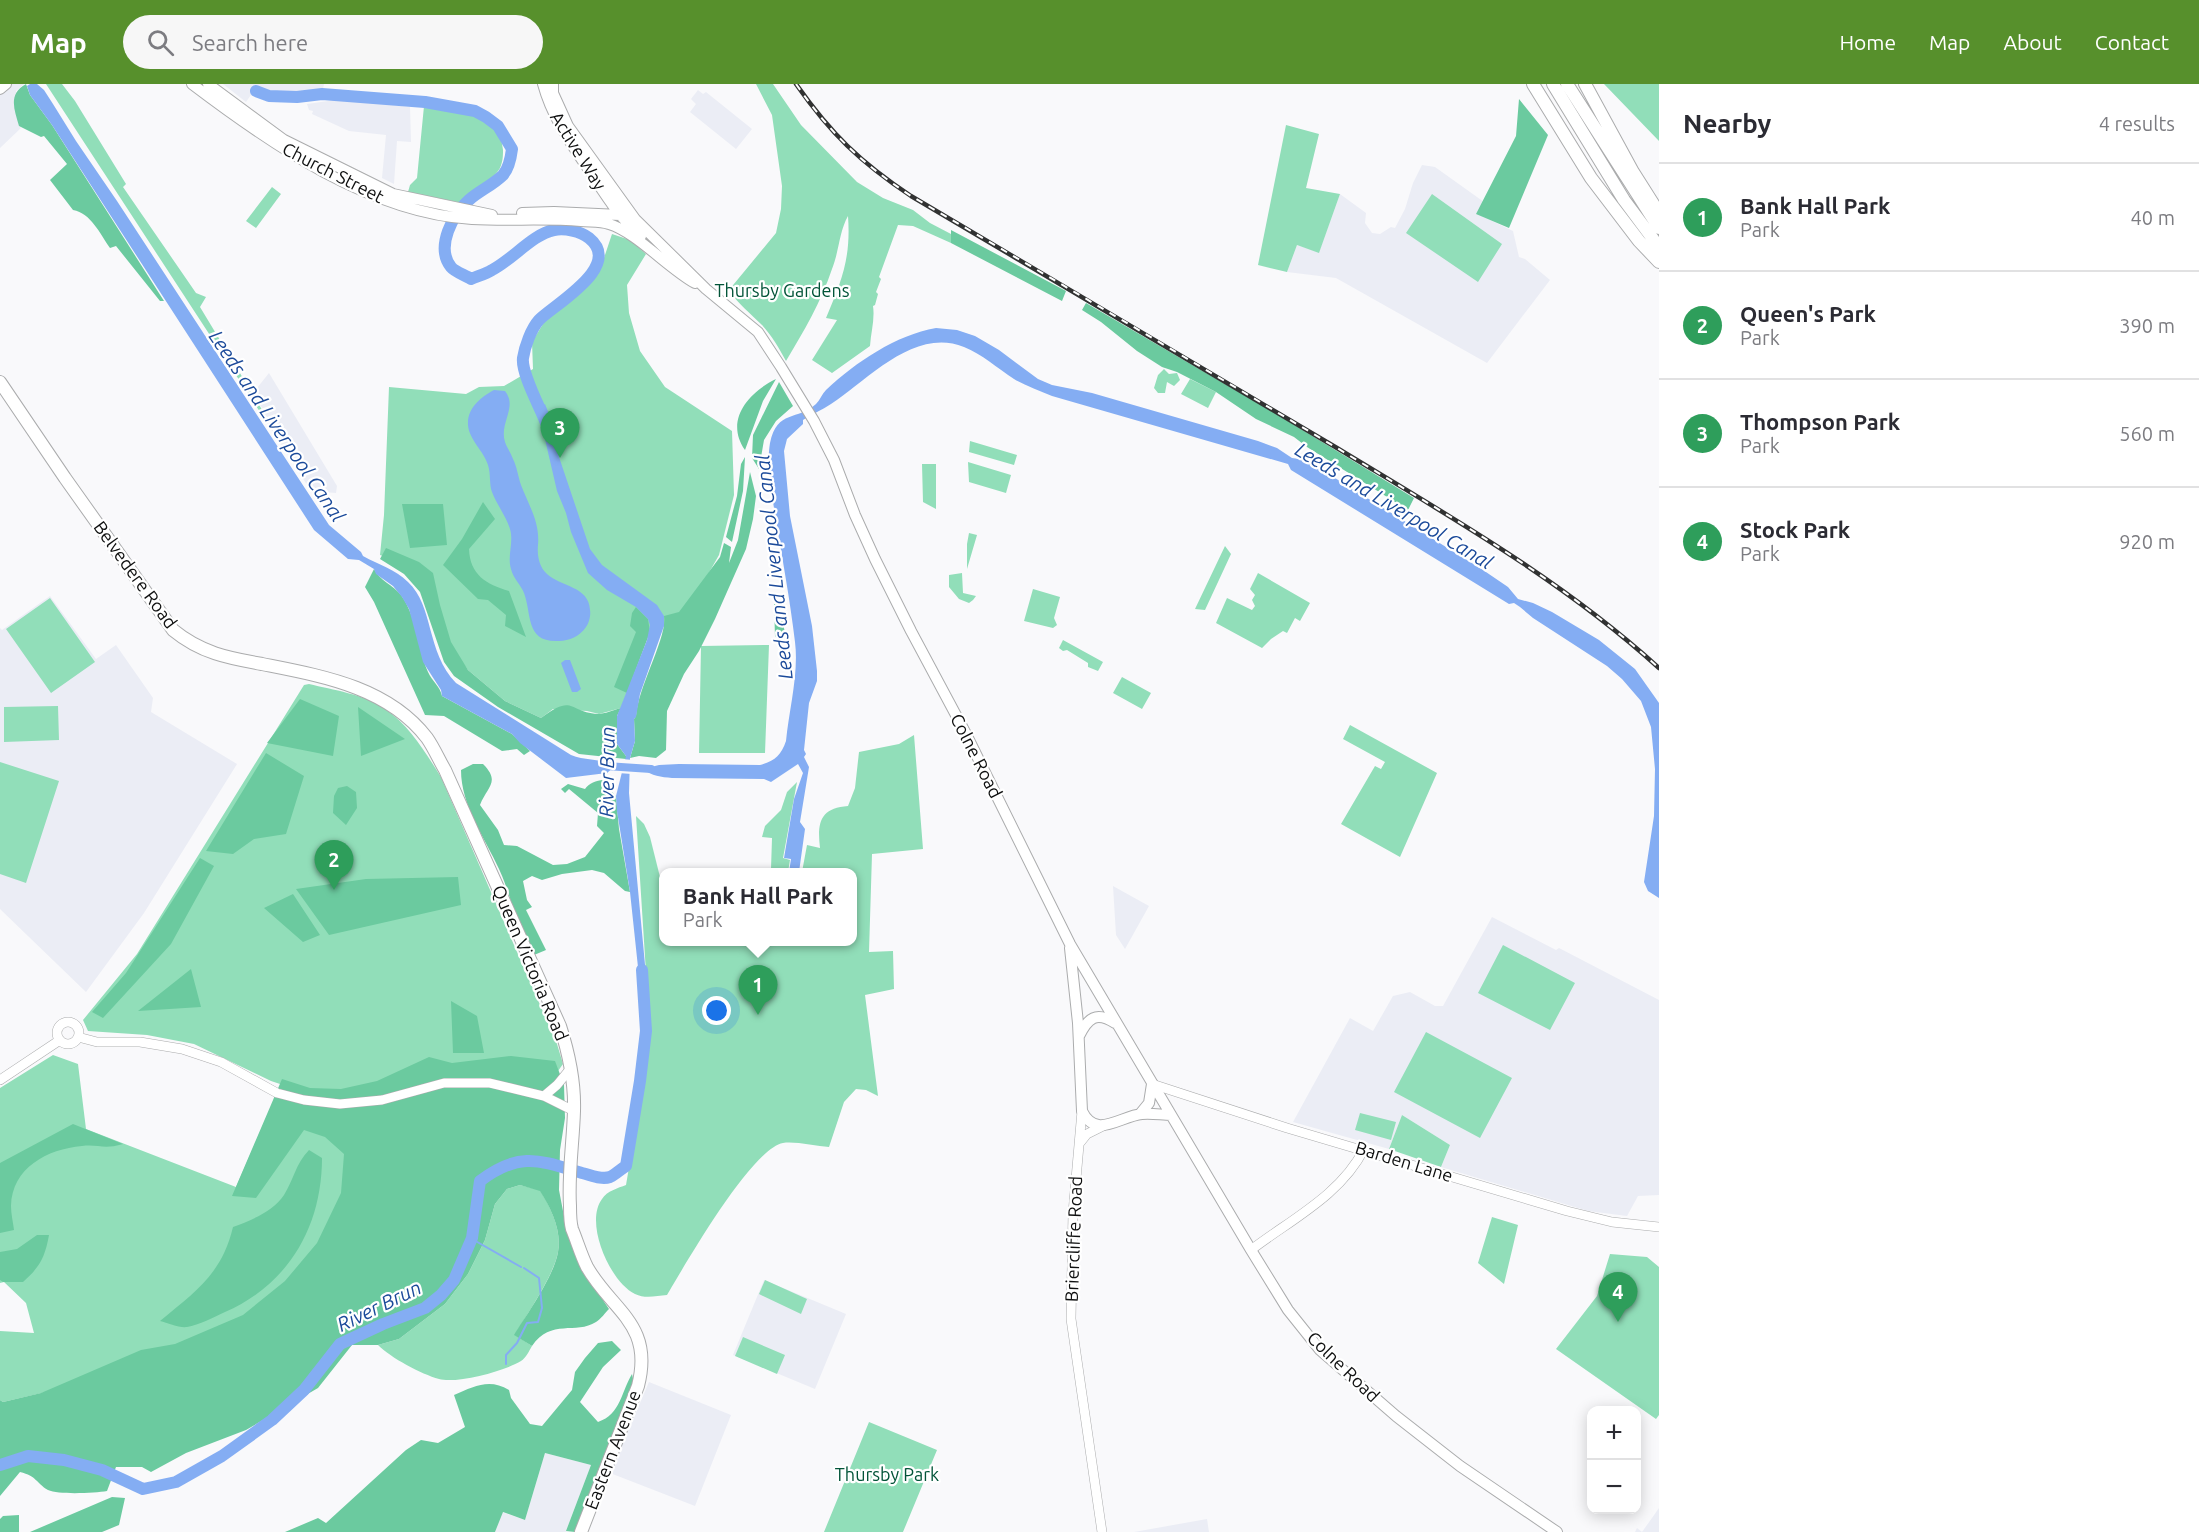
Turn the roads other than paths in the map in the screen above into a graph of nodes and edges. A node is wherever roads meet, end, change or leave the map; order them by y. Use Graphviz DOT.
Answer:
graph roads {
  1 [pos="6,84"];
  2 [pos="192,84"];
  3 [pos="208,84"];
  4 [pos="543,84"];
  5 [pos="553,84"];
  6 [pos="1533,84"];
  7 [pos="1553,84"];
  8 [pos="1567,84"];
  9 [pos="1585,84"];
  10 [pos="0,89"];
  11 [pos="620,200"];
  12 [pos="456,213"];
  13 [pos="1659,213"];
  14 [pos="620,215"];
  15 [pos="635,219"];
  16 [pos="607,223"];
  17 [pos="1659,228"];
  18 [pos="632,237"];
  19 [pos="1659,247"];
  20 [pos="1659,262"];
  21 [pos="693,282"];
  22 [pos="706,289"];
  23 [pos="0,381"];
  24 [pos="367,691"];
  25 [pos="1070,944"];
  26 [pos="1117,1024"];
  27 [pos="1078,1036"];
  28 [pos="78,1037"];
  29 [pos="60,1040"];
  30 [pos="571,1068"];
  31 [pos="0,1080"];
  32 [pos="1152,1084"];
  33 [pos="544,1096"];
  34 [pos="574,1111"];
  35 [pos="1082,1111"];
  36 [pos="1140,1114"];
  37 [pos="1171,1115"];
  38 [pos="1103,1126"];
  39 [pos="1078,1146"];
  40 [pos="1364,1149"];
  41 [pos="1659,1227"];
  42 [pos="1251,1250"];
  43 [pos="635,1331"];
  44 [pos="581,1532"];
  45 [pos="1102,1532"];
  46 [pos="1557,1532"];
  1 -- 10 [label="main road"];
  2 -- 12 [label="main road, Church Street"];
  3 -- 12 [label="main road, Church Street"];
  4 -- 14 [label="main road, Active Way"];
  5 -- 11 [label="main road, Active Way"];
  6 -- 20 [label="highway"];
  7 -- 19 [label="highway"];
  8 -- 17 [label="highway"];
  9 -- 13 [label="highway"];
  11 -- 14 [label="main road, Active Way"];
  11 -- 15 [label="main road, Active Way"];
  12 -- 14 [label="main road, Church Street"];
  12 -- 16 [label="main road, Church Street"];
  14 -- 15 [label="main road, Church Street"];
  14 -- 16 [label="main road"];
  14 -- 21 [label="main road, Active Way"];
  15 -- 22 [label="main road, Active Way"];
  16 -- 18 [label="main road, Church Street"];
  18 -- 21 [label="main road, Active Way"];
  21 -- 22 [label="main road, Active Way"];
  22 -- 25 [label="main road, Colne Road"];
  23 -- 24 [label="highway, Belvedere Road"];
  24 -- 30 [label="highway, Queen Victoria Road"];
  25 -- 26 [label="main road, Colne Road"];
  25 -- 27 [label="main road, Briercliffe Road"];
  26 -- 27 [label="main road"];
  26 -- 32 [label="main road, Colne Road"];
  27 -- 35 [label="main road, Briercliffe Road"];
  28 -- 29 [label="street"];
  28 -- 29 [label="street"];
  28 -- 33 [label="street"];
  29 -- 31 [label="street"];
  30 -- 33 [label="street"];
  30 -- 34 [label="highway, Queen Victoria Road"];
  32 -- 36 [label="main road"];
  32 -- 37 [label="main road, Colne Road"];
  32 -- 40 [label="street, Barden Lane"];
  33 -- 34 [label="street"];
  34 -- 43 [label="highway, Queen Victoria Road"];
  35 -- 38 [label="main road"];
  35 -- 39 [label="street, Briercliffe Road"];
  36 -- 37 [label="main road"];
  36 -- 38 [label="main road"];
  37 -- 42 [label="main road, Colne Road"];
  38 -- 39 [label="street"];
  39 -- 45 [label="street, Briercliffe Road"];
  40 -- 41 [label="street, Barden Lane"];
  40 -- 42 [label="street"];
  42 -- 46 [label="main road, Colne Road"];
  43 -- 44 [label="highway, Eastern Avenue"];
}
